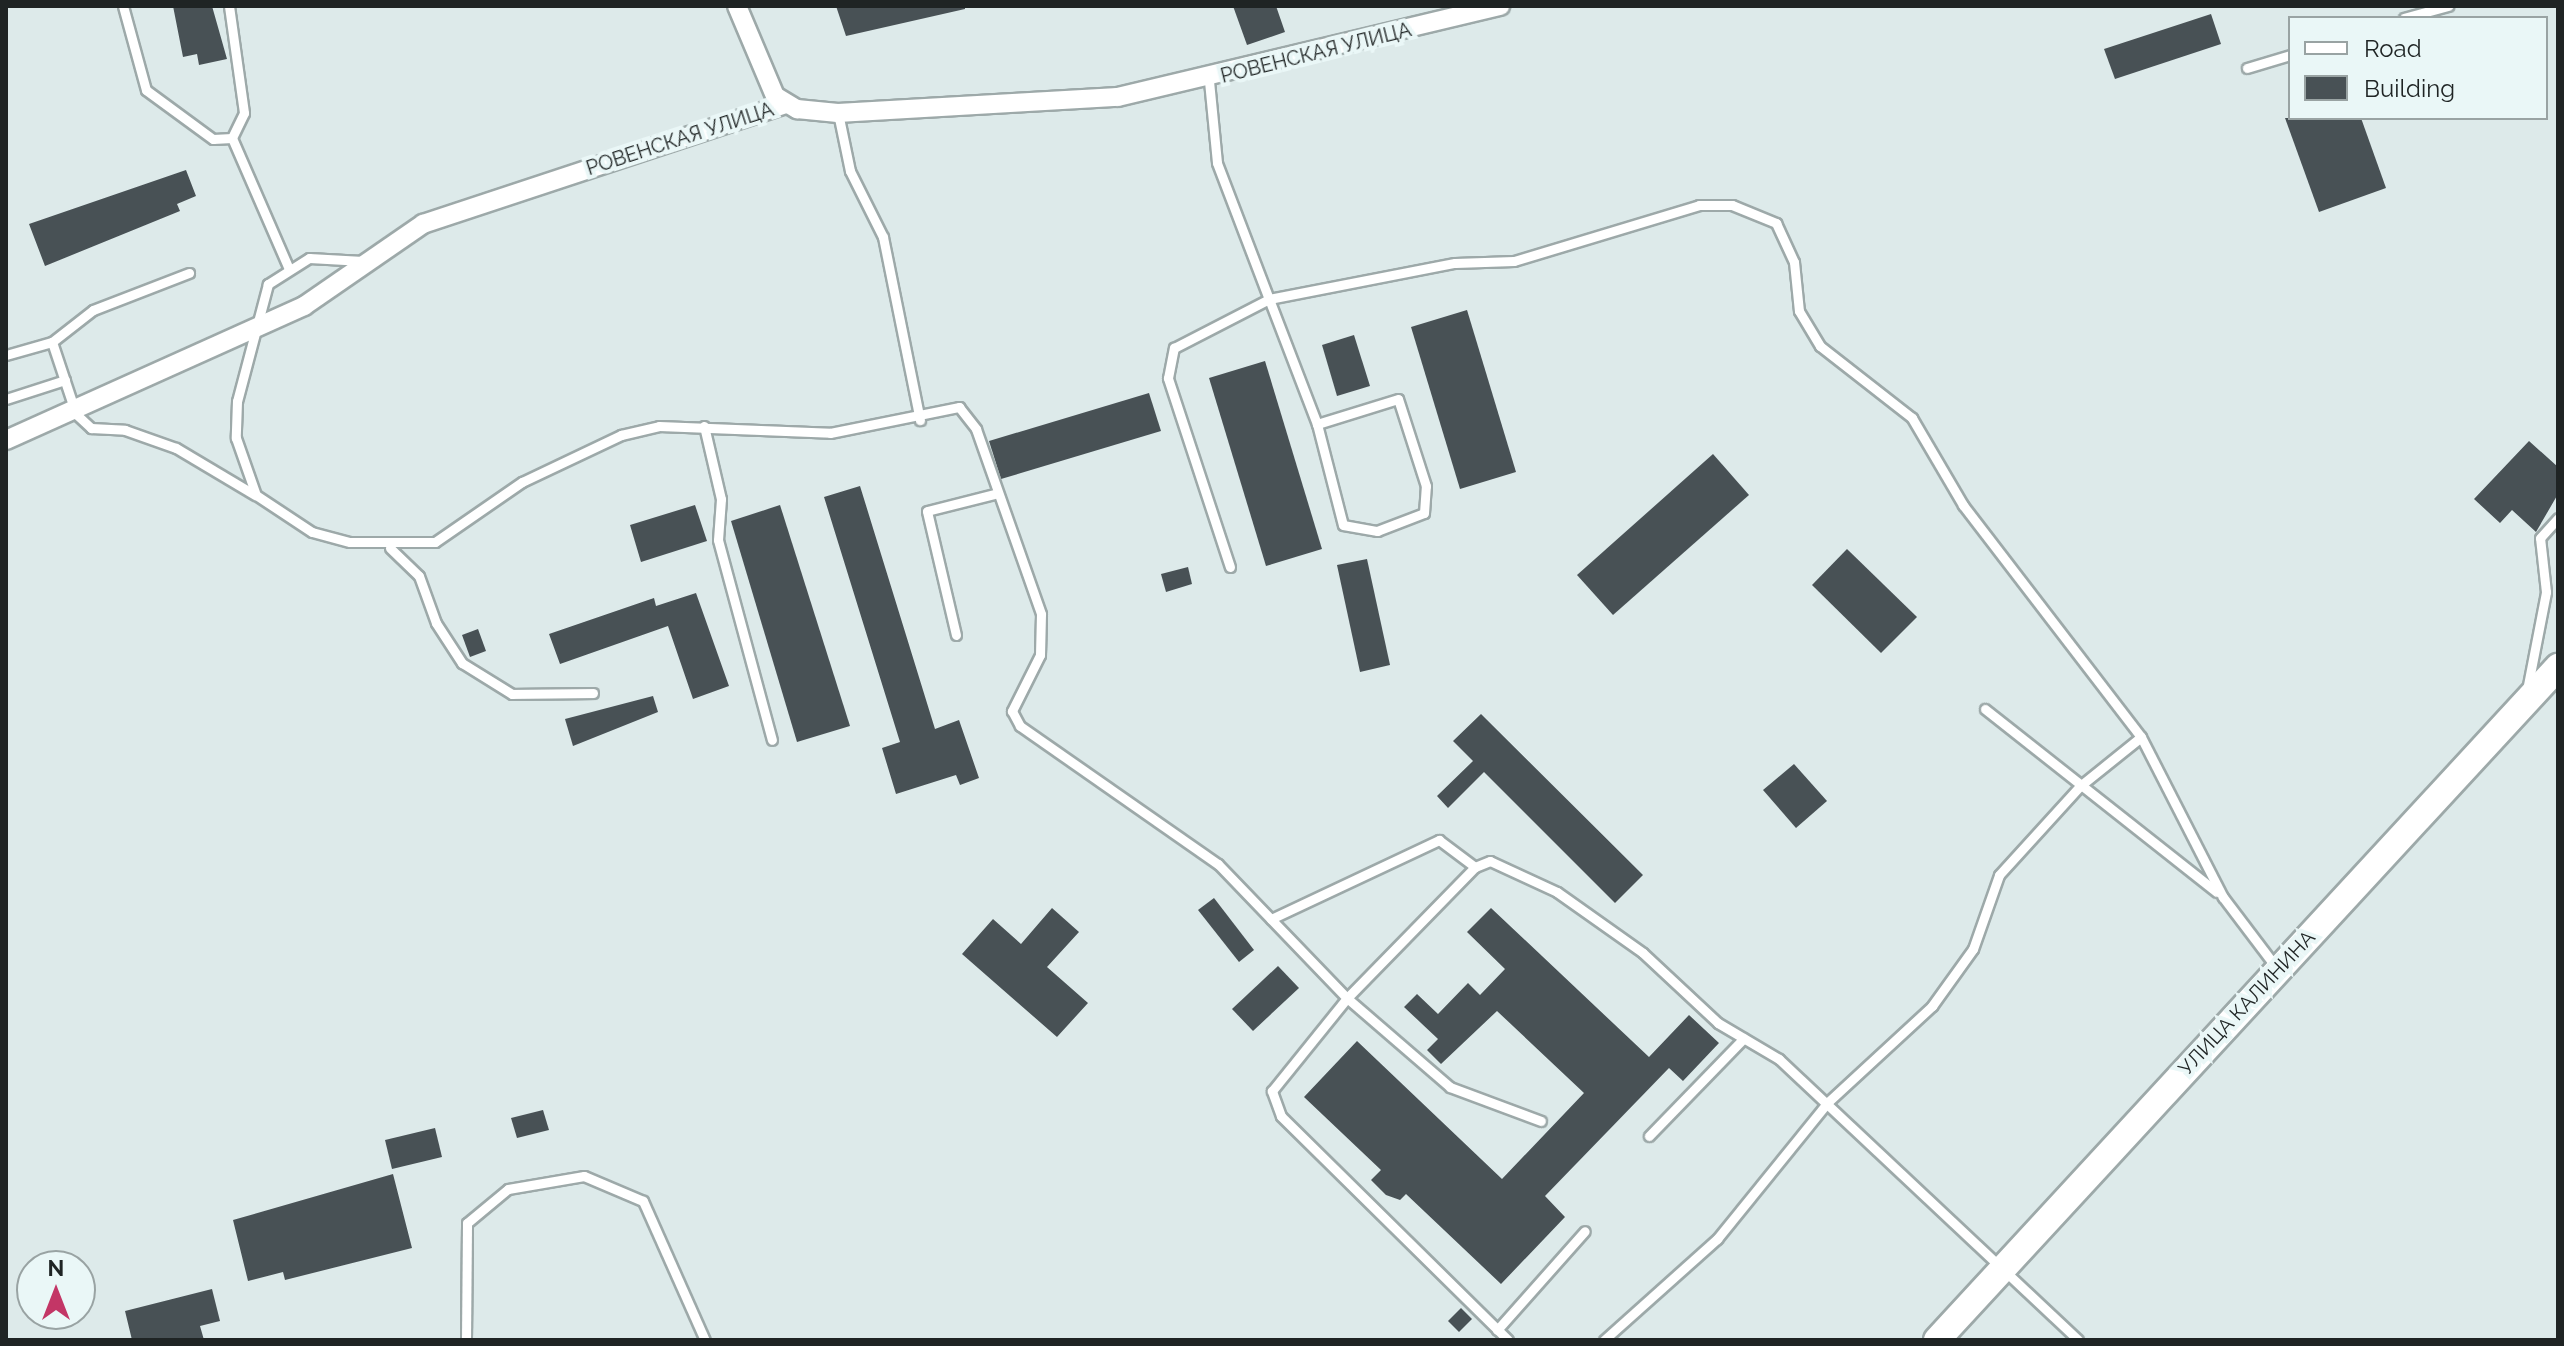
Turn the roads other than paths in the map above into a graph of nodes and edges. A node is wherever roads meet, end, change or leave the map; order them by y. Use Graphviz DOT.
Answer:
graph roads {
  1 [pos="123,6"];
  2 [pos="229,6"];
  3 [pos="737,6"];
  4 [pos="1500,6"];
  5 [pos="2448,6"];
  6 [pos="2411,16"];
  7 [pos="2288,56"];
  8 [pos="2247,68"];
  9 [pos="1209,81"];
  10 [pos="786,104"];
  11 [pos="838,113"];
  12 [pos="232,138"];
  13 [pos="363,261"];
  14 [pos="288,267"];
  15 [pos="189,273"];
  16 [pos="1269,299"];
  17 [pos="255,331"];
  18 [pos="52,342"];
  19 [pos="6,355"];
  20 [pos="65,380"];
  21 [pos="6,399"];
  22 [pos="76,414"];
  23 [pos="920,420"];
  24 [pos="1317,424"];
  25 [pos="704,426"];
  26 [pos="6,440"];
  27 [pos="994,494"];
  28 [pos="256,495"];
  29 [pos="2558,518"];
  30 [pos="390,548"];
  31 [pos="1230,567"];
  32 [pos="956,635"];
  33 [pos="2558,667"];
  34 [pos="593,693"];
  35 [pos="2524,704"];
  36 [pos="1985,709"];
  37 [pos="2141,737"];
  38 [pos="772,740"];
  39 [pos="2080,786"];
  40 [pos="1475,867"];
  41 [pos="2223,897"];
  42 [pos="1271,919"];
  43 [pos="2278,969"];
  44 [pos="1347,998"];
  45 [pos="1744,1038"];
  46 [pos="1828,1102"];
  47 [pos="1541,1121"];
  48 [pos="1649,1136"];
  49 [pos="1585,1231"];
  50 [pos="2006,1265"];
  51 [pos="1497,1330"];
  52 [pos="466,1340"];
  53 [pos="705,1340"];
  54 [pos="1508,1340"];
  55 [pos="1604,1340"];
  56 [pos="1937,1340"];
  57 [pos="2078,1340"];
  1 -- 12 [label="lane"];
  2 -- 12 [label="lane"];
  3 -- 10 [label="street"];
  4 -- 9 [label="street, РОВЕНСКАЯ УЛИЦА"];
  5 -- 6 [label="lane"];
  7 -- 8 [label="lane"];
  9 -- 11 [label="street, РОВЕНСКАЯ УЛИЦА"];
  9 -- 16 [label="lane"];
  10 -- 11 [label="street, РОВЕНСКАЯ УЛИЦА"];
  10 -- 13 [label="street, РОВЕНСКАЯ УЛИЦА"];
  11 -- 23 [label="lane"];
  12 -- 14 [label="lane"];
  13 -- 14 [label="lane"];
  13 -- 17 [label="street, РОВЕНСКАЯ УЛИЦА"];
  14 -- 17 [label="lane"];
  15 -- 18 [label="lane"];
  16 -- 24 [label="lane"];
  16 -- 31 [label="lane"];
  16 -- 37 [label="lane"];
  17 -- 22 [label="street, РОВЕНСКАЯ УЛИЦА"];
  17 -- 28 [label="lane"];
  18 -- 19 [label="lane"];
  18 -- 20 [label="lane"];
  20 -- 21 [label="lane"];
  20 -- 22 [label="lane"];
  22 -- 26 [label="street, РОВЕНСКАЯ УЛИЦА"];
  22 -- 28 [label="lane"];
  23 -- 25 [label="lane"];
  23 -- 27 [label="lane"];
  24 -- 24 [label="lane"];
  25 -- 30 [label="lane"];
  25 -- 38 [label="lane"];
  27 -- 32 [label="lane"];
  27 -- 42 [label="lane"];
  28 -- 30 [label="lane"];
  29 -- 35 [label="lane"];
  30 -- 34 [label="lane"];
  33 -- 35 [label="main road, УЛИЦА КАЛИНИНА"];
  35 -- 43 [label="main road, УЛИЦА КАЛИНИНА"];
  36 -- 39 [label="lane"];
  37 -- 39 [label="lane"];
  37 -- 41 [label="lane"];
  39 -- 41 [label="lane"];
  39 -- 46 [label="lane"];
  40 -- 42 [label="lane"];
  40 -- 44 [label="lane"];
  40 -- 45 [label="lane"];
  41 -- 43 [label="lane"];
  42 -- 44 [label="lane"];
  43 -- 50 [label="main road, УЛИЦА КАЛИНИНА"];
  44 -- 47 [label="lane"];
  44 -- 51 [label="lane"];
  45 -- 46 [label="lane"];
  45 -- 48 [label="lane"];
  46 -- 50 [label="lane"];
  46 -- 55 [label="lane"];
  49 -- 51 [label="lane"];
  50 -- 56 [label="main road, УЛИЦА КАЛИНИНА"];
  50 -- 57 [label="lane"];
  51 -- 54 [label="lane"];
  52 -- 53 [label="lane"];
}
